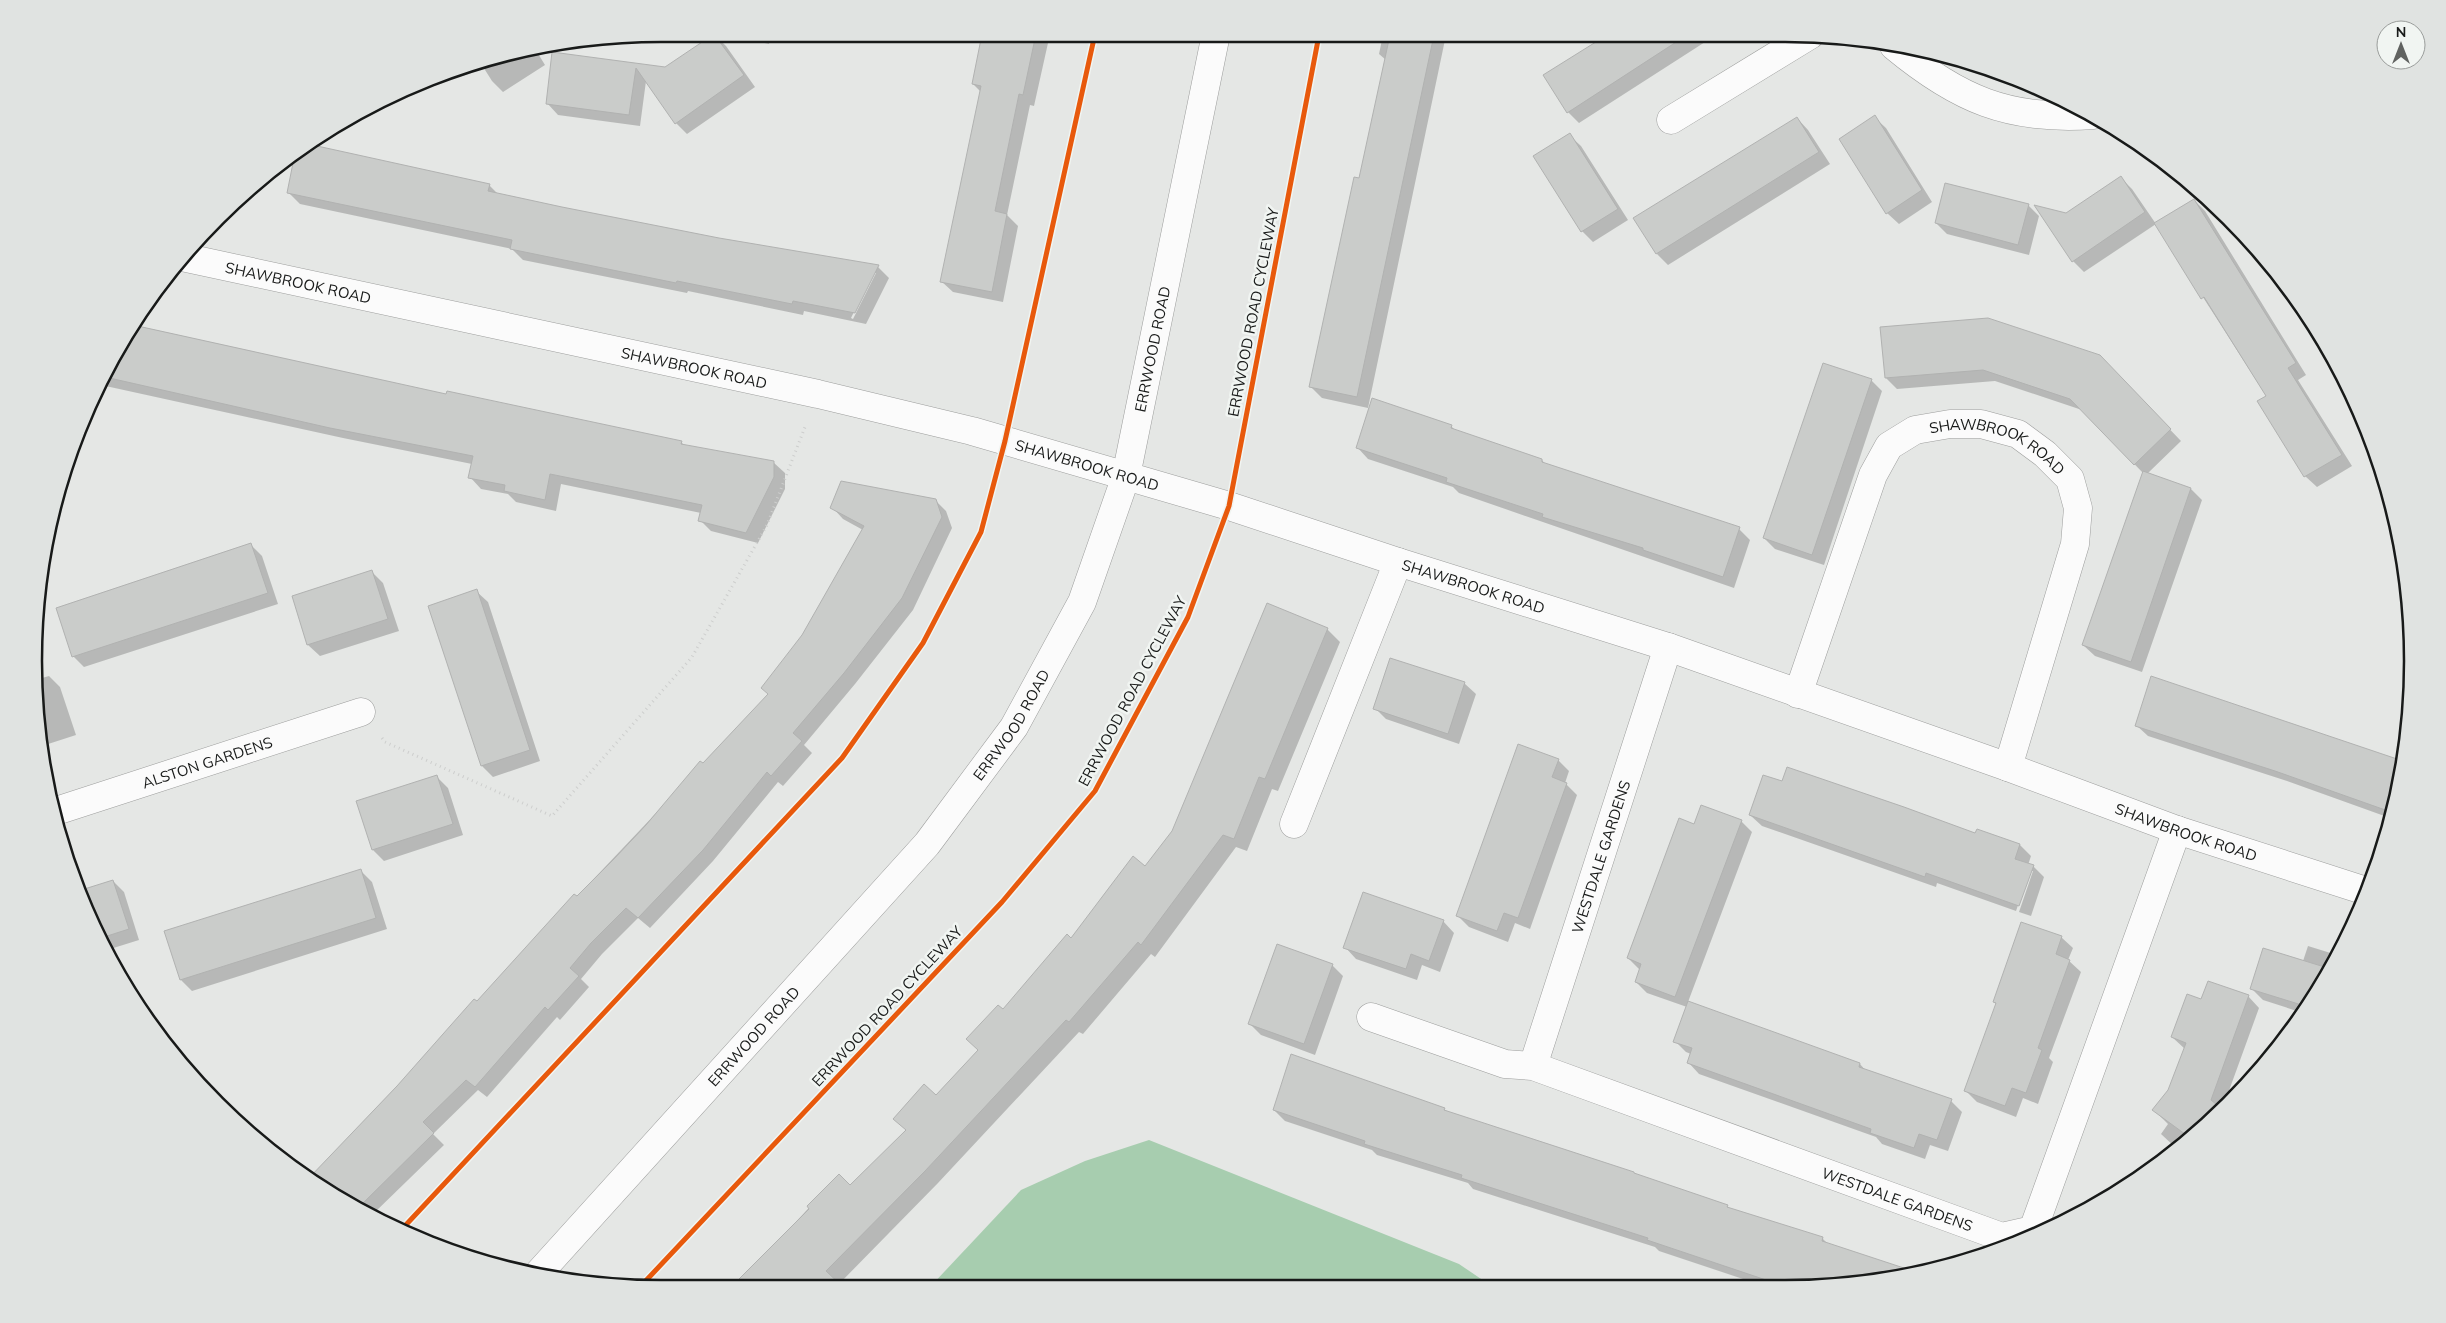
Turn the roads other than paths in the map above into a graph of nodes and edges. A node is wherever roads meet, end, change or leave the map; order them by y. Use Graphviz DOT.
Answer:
graph roads {
  1 [pos="1214,42"];
  2 [pos="1797,43"];
  3 [pos="1904,54"];
  4 [pos="2078,116"];
  5 [pos="1671,120"];
  6 [pos="191,259"];
  7 [pos="1126,476"];
  8 [pos="1398,562"];
  9 [pos="1668,647"];
  10 [pos="1798,694"];
  11 [pos="361,712"];
  12 [pos="2008,767"];
  13 [pos="61,809"];
  14 [pos="1294,824"];
  15 [pos="2177,830"];
  16 [pos="2360,889"];
  17 [pos="1371,1017"];
  18 [pos="1533,1066"];
  19 [pos="2046,1219"];
  20 [pos="2022,1232"];
  21 [pos="542,1269"];
  1 -- 7 [label="street, ERRWOOD ROAD"];
  2 -- 5 [label="street"];
  3 -- 4 [label="street"];
  6 -- 7 [label="street, SHAWBROOK ROAD"];
  7 -- 8 [label="street, SHAWBROOK ROAD"];
  7 -- 21 [label="street, ERRWOOD ROAD"];
  8 -- 9 [label="street, SHAWBROOK ROAD"];
  8 -- 14 [label="street"];
  9 -- 10 [label="street, SHAWBROOK ROAD"];
  9 -- 18 [label="street, WESTDALE GARDENS"];
  10 -- 12 [label="street, SHAWBROOK ROAD"];
  10 -- 12 [label="street, SHAWBROOK ROAD"];
  11 -- 13 [label="street, ALSTON GARDENS"];
  12 -- 15 [label="street, SHAWBROOK ROAD"];
  15 -- 16 [label="street, SHAWBROOK ROAD"];
  15 -- 19 [label="street, WESTDALE GARDENS"];
  17 -- 18 [label="street, WESTDALE GARDENS"];
  18 -- 20 [label="street, WESTDALE GARDENS"];
}
